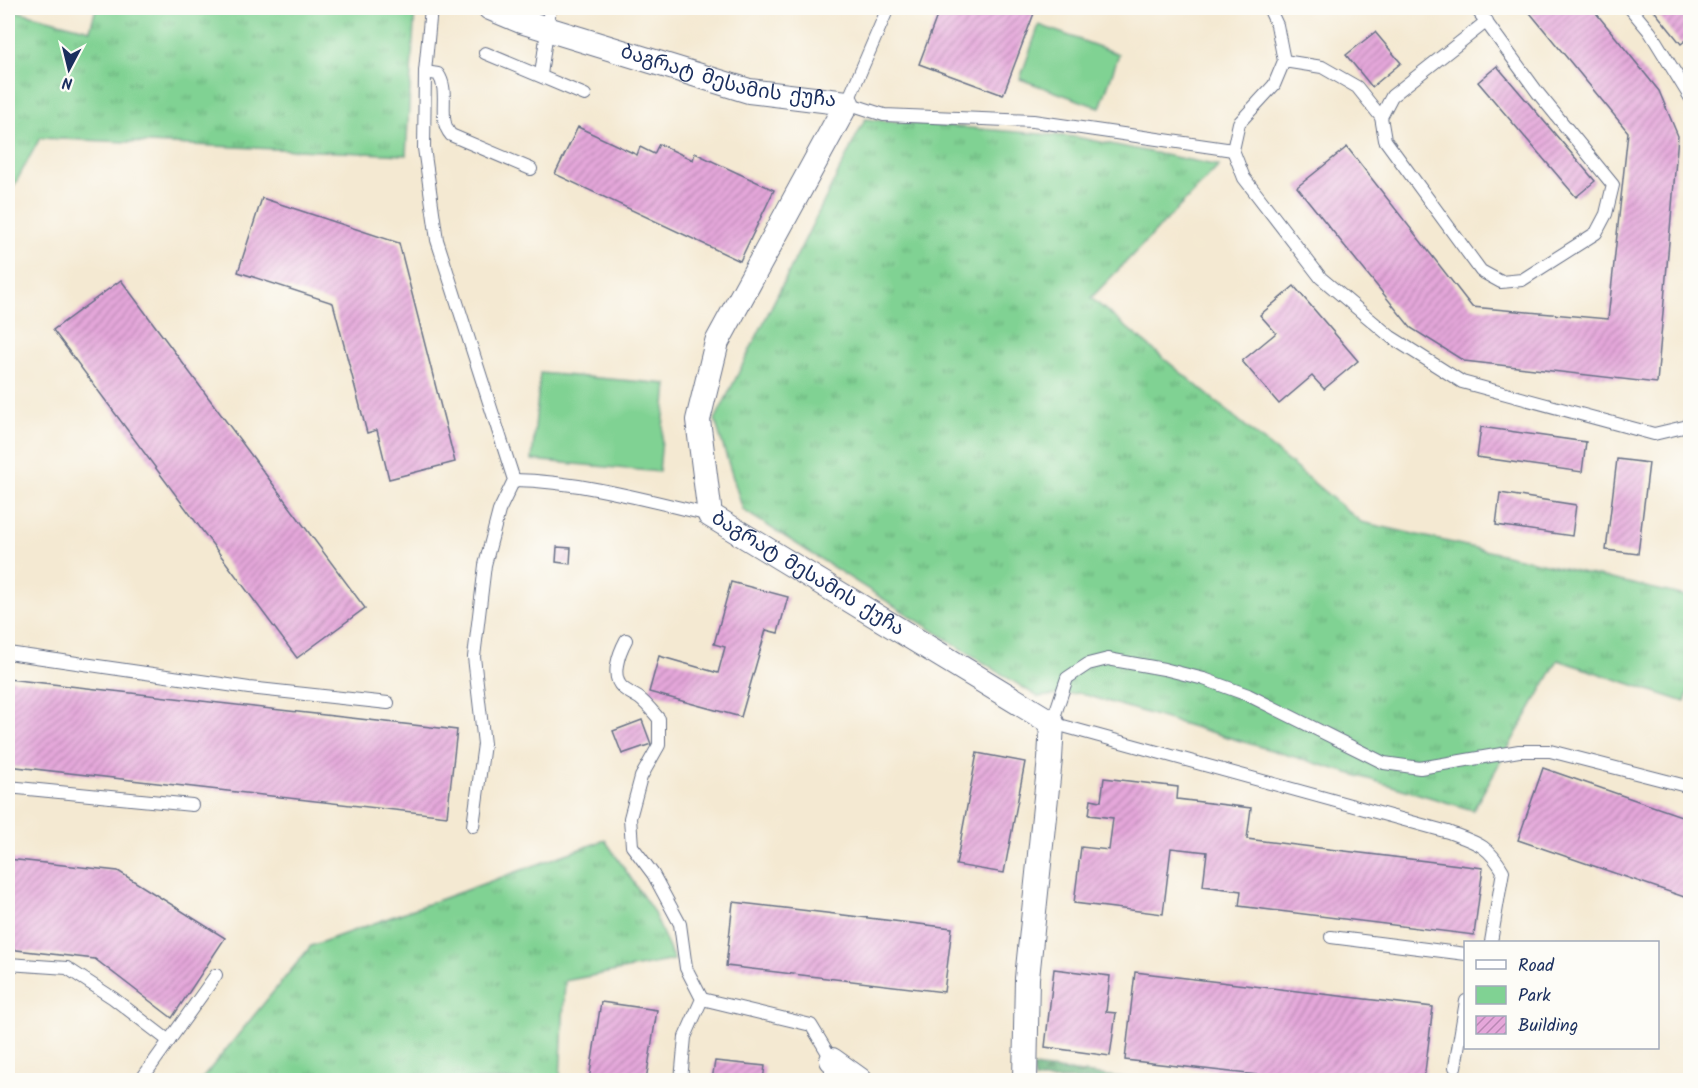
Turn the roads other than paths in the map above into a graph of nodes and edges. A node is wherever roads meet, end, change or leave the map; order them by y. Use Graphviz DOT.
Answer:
graph roads {
  1 [pos="431,8"];
  2 [pos="490,8"];
  3 [pos="888,8"];
  4 [pos="1269,8"];
  5 [pos="1476,8"];
  6 [pos="1630,8"];
  7 [pos="549,18"];
  8 [pos="1487,21"];
  9 [pos="485,53"];
  10 [pos="1284,61"];
  11 [pos="425,72"];
  12 [pos="541,75"];
  13 [pos="585,95"];
  14 [pos="1690,97"];
  15 [pos="847,103"];
  16 [pos="1381,117"];
  17 [pos="1233,150"];
  18 [pos="531,169"];
  19 [pos="1690,422"];
  20 [pos="514,480"];
  21 [pos="710,515"];
  22 [pos="626,640"];
  23 [pos="8,653"];
  24 [pos="388,703"];
  25 [pos="1052,723"];
  26 [pos="1690,787"];
  27 [pos="8,788"];
  28 [pos="192,805"];
  29 [pos="474,826"];
  30 [pos="1331,937"];
  31 [pos="1491,941"];
  32 [pos="1464,954"];
  33 [pos="8,964"];
  34 [pos="216,975"];
  35 [pos="702,999"];
  36 [pos="1464,1013"];
  37 [pos="169,1041"];
  38 [pos="1455,1067"];
  39 [pos="831,1070"];
  40 [pos="141,1080"];
  41 [pos="681,1080"];
  42 [pos="860,1080"];
  43 [pos="1025,1080"];
  1 -- 11 [label="lane"];
  2 -- 7 [label="street, ბაგრატ მესამის ქუჩა"];
  3 -- 15 [label="lane"];
  4 -- 10 [label="lane"];
  5 -- 8 [label="lane"];
  6 -- 14 [label="lane"];
  7 -- 12 [label="lane"];
  7 -- 15 [label="street, ბაგრატ მესამის ქუჩა"];
  8 -- 16 [label="lane"];
  8 -- 16 [label="lane"];
  9 -- 12 [label="lane"];
  10 -- 16 [label="lane"];
  10 -- 17 [label="lane"];
  11 -- 18 [label="lane"];
  11 -- 20 [label="lane"];
  12 -- 13 [label="lane"];
  15 -- 17 [label="lane"];
  15 -- 21 [label="street, ბაგრატ მესამის ქუჩა"];
  17 -- 19 [label="lane"];
  20 -- 21 [label="lane"];
  20 -- 29 [label="lane"];
  21 -- 25 [label="street, ბაგრატ მესამის ქუჩა"];
  22 -- 35 [label="lane"];
  23 -- 24 [label="lane"];
  25 -- 26 [label="lane"];
  25 -- 31 [label="lane"];
  25 -- 43 [label="street"];
  27 -- 28 [label="lane"];
  30 -- 32 [label="lane"];
  33 -- 37 [label="lane"];
  34 -- 37 [label="lane"];
  35 -- 39 [label="lane"];
  35 -- 41 [label="lane"];
  36 -- 38 [label="lane"];
  37 -- 40 [label="lane"];
  39 -- 42 [label="street"];
}
